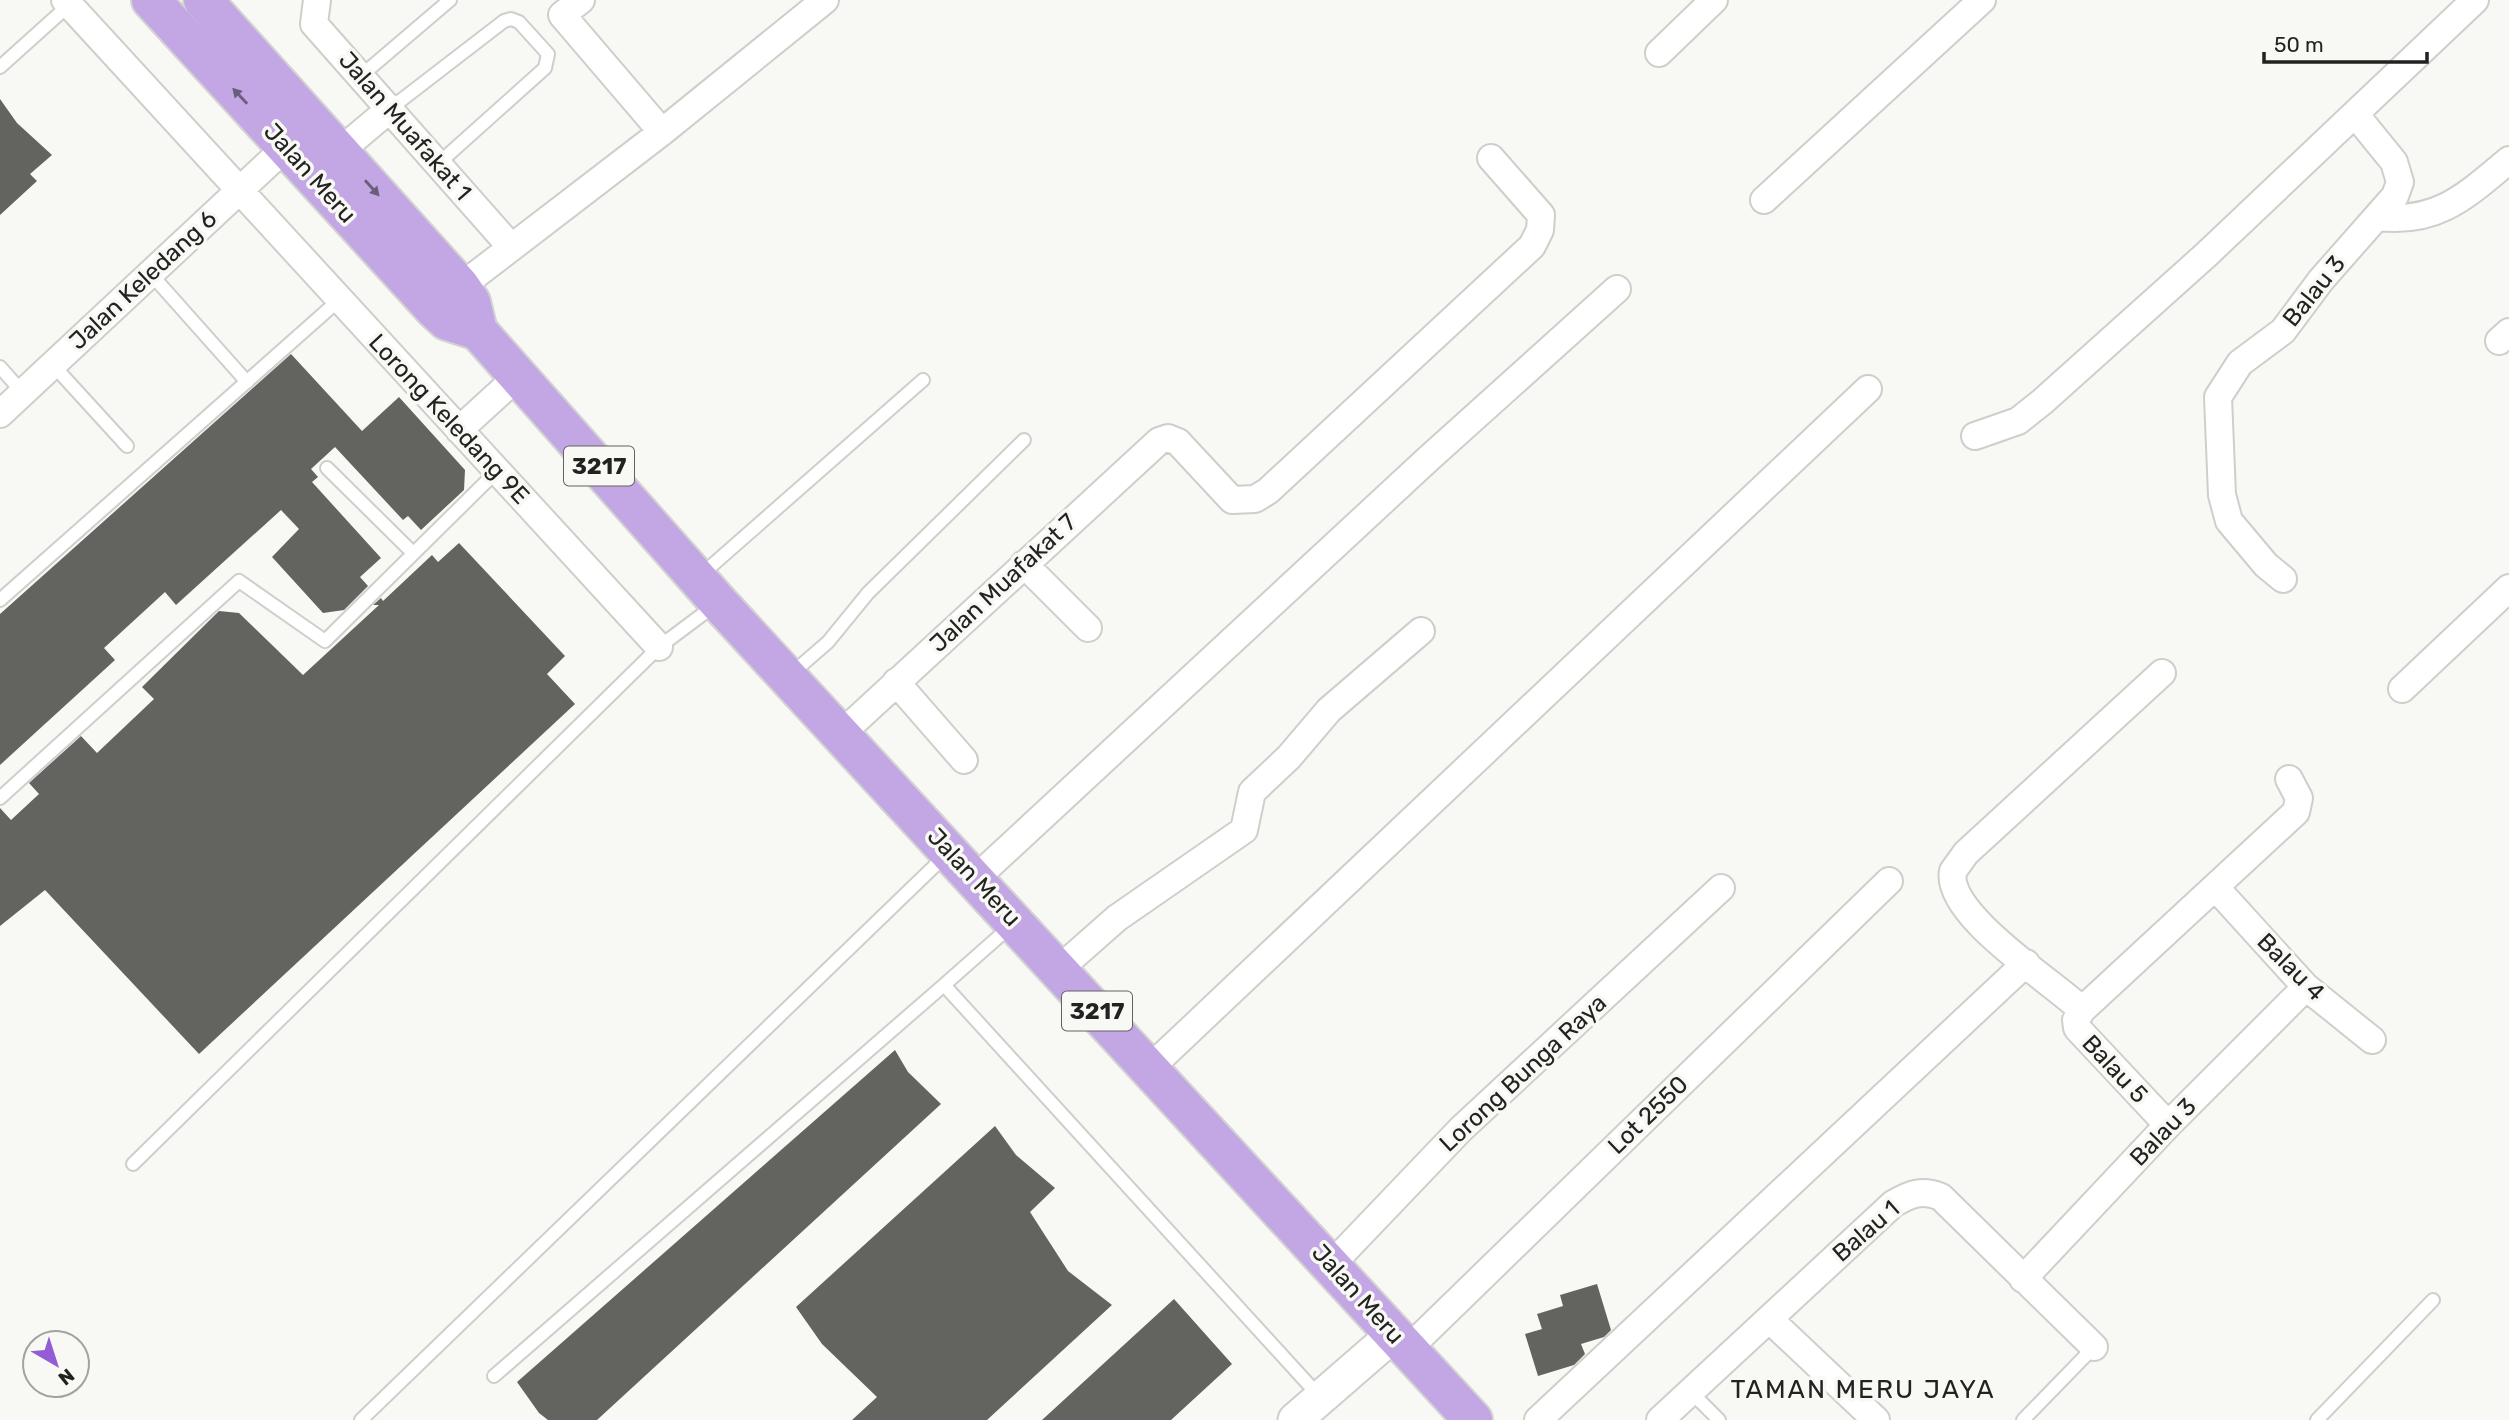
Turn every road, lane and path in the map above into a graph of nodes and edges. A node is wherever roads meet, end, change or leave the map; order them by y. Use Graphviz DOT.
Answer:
graph roads {
  1 [pos="151,0"];
  2 [pos="317,0"];
  3 [pos="450,0"];
  4 [pos="581,0"];
  5 [pos="825,0"];
  6 [pos="1714,0"];
  7 [pos="1982,0"];
  8 [pos="2474,0"];
  9 [pos="67,2"];
  10 [pos="219,2"];
  11 [pos="182,33"];
  12 [pos="1658,53"];
  13 [pos="0,67"];
  14 [pos="362,75"];
  15 [pos="391,108"];
  16 [pos="2355,114"];
  17 [pos="662,132"];
  18 [pos="298,133"];
  19 [pos="340,151"];
  20 [pos="1491,158"];
  21 [pos="2509,160"];
  22 [pos="439,163"];
  23 [pos="238,191"];
  24 [pos="1764,200"];
  25 [pos="2379,217"];
  26 [pos="511,247"];
  27 [pos="150,273"];
  28 [pos="1617,289"];
  29 [pos="447,297"];
  30 [pos="339,300"];
  31 [pos="53,365"];
  32 [pos="0,366"];
  33 [pos="518,376"];
  34 [pos="923,380"];
  35 [pos="247,382"];
  36 [pos="1868,389"];
  37 [pos="23,393"];
  38 [pos="0,414"];
  39 [pos="458,430"];
  40 [pos="1975,436"];
  41 [pos="1024,440"];
  42 [pos="127,446"];
  43 [pos="327,468"];
  44 [pos="496,471"];
  45 [pos="413,553"];
  46 [pos="1024,564"];
  47 [pos="2283,579"];
  48 [pos="2509,589"];
  49 [pos="708,590"];
  50 [pos="0,600"];
  51 [pos="1088,628"];
  52 [pos="1421,631"];
  53 [pos="659,647"];
  54 [pos="2162,673"];
  55 [pos="788,677"];
  56 [pos="896,682"];
  57 [pos="2402,689"];
  58 [pos="841,734"];
  59 [pos="964,760"];
  60 [pos="2289,779"];
  61 [pos="0,799"];
  62 [pos="962,865"];
  63 [pos="1889,881"];
  64 [pos="1721,888"];
  65 [pos="2216,888"];
  66 [pos="1015,922"];
  67 [pos="2026,963"];
  68 [pos="1058,970"];
  69 [pos="944,985"];
  70 [pos="2306,987"];
  71 [pos="2082,1010"];
  72 [pos="2372,1040"];
  73 [pos="1150,1068"];
  74 [pos="2168,1125"];
  75 [pos="133,1164"];
  76 [pos="1331,1265"];
  77 [pos="2023,1279"];
  78 [pos="2433,1300"];
  79 [pos="1769,1319"];
  80 [pos="1401,1342"];
  81 [pos="2094,1347"];
  82 [pos="494,1376"];
  83 [pos="1690,1392"];
  84 [pos="1320,1397"];
  85 [pos="360,1420"];
  86 [pos="1295,1420"];
  87 [pos="1473,1420"];
  88 [pos="1538,1420"];
  89 [pos="1660,1420"];
  90 [pos="1719,1420"];
  91 [pos="1876,1420"];
  92 [pos="2023,1420"];
  93 [pos="2317,1420"];
  1 -- 11 [label="main road, Jalan Meru / 3217"];
  2 -- 14 [label="street, Jalan Muafakat 1"];
  3 -- 14 [label="lane"];
  4 -- 17 [label="street"];
  5 -- 17 [label="street"];
  6 -- 12 [label="street"];
  7 -- 24 [label="street"];
  8 -- 16 [label="street"];
  9 -- 13 [label="lane"];
  9 -- 23 [label="street, Lorong Keledang 9E"];
  10 -- 11 [label="street"];
  10 -- 18 [label="main road"];
  18 -- 11 [label="main road, Jalan Meru / 3217, one-way"];
  14 -- 15 [label="street, Jalan Muafakat 1"];
  15 -- 19 [label="street"];
  15 -- 22 [label="street, Jalan Muafakat 1"];
  15 -- 22 [label="lane"];
  16 -- 25 [label="street, Balau 3"];
  16 -- 40 [label="street"];
  17 -- 26 [label="street"];
  18 -- 19 [label="main road, Jalan Meru / 3217"];
  18 -- 23 [label="street, Jalan Keledang 6"];
  18 -- 29 [label="main road, Jalan Meru / 3217"];
  19 -- 29 [label="main road, Jalan Meru / 3217, one-way"];
  20 -- 46 [label="street, Jalan Muafakat 7"];
  21 -- 25 [label="street"];
  22 -- 26 [label="street, Jalan Muafakat 1"];
  23 -- 27 [label="street, Jalan Keledang 6"];
  23 -- 30 [label="street, Lorong Keledang 9E"];
  25 -- 47 [label="street, Balau 3"];
  26 -- 29 [label="street"];
  27 -- 31 [label="street, Jalan Keledang 6"];
  27 -- 35 [label="lane"];
  28 -- 62 [label="street"];
  29 -- 33 [label="main road, Jalan Meru / 3217"];
  30 -- 35 [label="lane"];
  30 -- 39 [label="street, Lorong Keledang 9E"];
  31 -- 37 [label="street, Jalan Keledang 6"];
  31 -- 42 [label="lane"];
  32 -- 37 [label="lane"];
  33 -- 39 [label="street"];
  33 -- 49 [label="main road, Jalan Meru / 3217"];
  34 -- 49 [label="lane"];
  35 -- 50 [label="lane"];
  36 -- 73 [label="street"];
  37 -- 38 [label="street, Jalan Keledang 6"];
  39 -- 44 [label="street, Lorong Keledang 9E"];
  41 -- 55 [label="lane"];
  43 -- 45 [label="lane"];
  44 -- 45 [label="lane"];
  44 -- 53 [label="street, Lorong Keledang 9E"];
  45 -- 61 [label="lane"];
  46 -- 51 [label="street"];
  46 -- 56 [label="street, Jalan Muafakat 7"];
  48 -- 57 [label="street"];
  49 -- 53 [label="lane"];
  49 -- 55 [label="main road, Jalan Meru / 3217"];
  52 -- 68 [label="street"];
  53 -- 75 [label="lane"];
  54 -- 67 [label="street"];
  55 -- 58 [label="main road, Jalan Meru / 3217"];
  56 -- 58 [label="street, Jalan Muafakat 7"];
  56 -- 59 [label="street"];
  58 -- 62 [label="main road, Jalan Meru / 3217"];
  60 -- 65 [label="street"];
  62 -- 66 [label="main road, Jalan Meru / 3217"];
  62 -- 85 [label="lane"];
  63 -- 80 [label="street, Lot 2550"];
  64 -- 76 [label="street, Lorong Bunga Raya"];
  65 -- 70 [label="street, Balau 4"];
  65 -- 71 [label="street"];
  66 -- 68 [label="main road, Jalan Meru / 3217"];
  66 -- 69 [label="lane"];
  67 -- 71 [label="street"];
  67 -- 88 [label="street"];
  68 -- 73 [label="main road, Jalan Meru / 3217"];
  69 -- 82 [label="lane"];
  69 -- 84 [label="lane"];
  70 -- 72 [label="street, Balau 4"];
  70 -- 74 [label="street, Balau 3"];
  71 -- 74 [label="street, Balau 5"];
  73 -- 76 [label="main road, Jalan Meru / 3217"];
  74 -- 77 [label="street, Balau 3"];
  76 -- 80 [label="main road, Jalan Meru / 3217"];
  77 -- 79 [label="street, Balau 1"];
  77 -- 81 [label="street, Balau 1"];
  78 -- 93 [label="lane"];
  79 -- 83 [label="street, Balau 1"];
  79 -- 91 [label="street"];
  80 -- 84 [label="street"];
  80 -- 87 [label="main road, Jalan Meru / 3217"];
  81 -- 92 [label="lane, Balau 1"];
  83 -- 89 [label="street, Balau 1"];
  83 -- 90 [label="lane"];
  84 -- 86 [label="street"];
}
